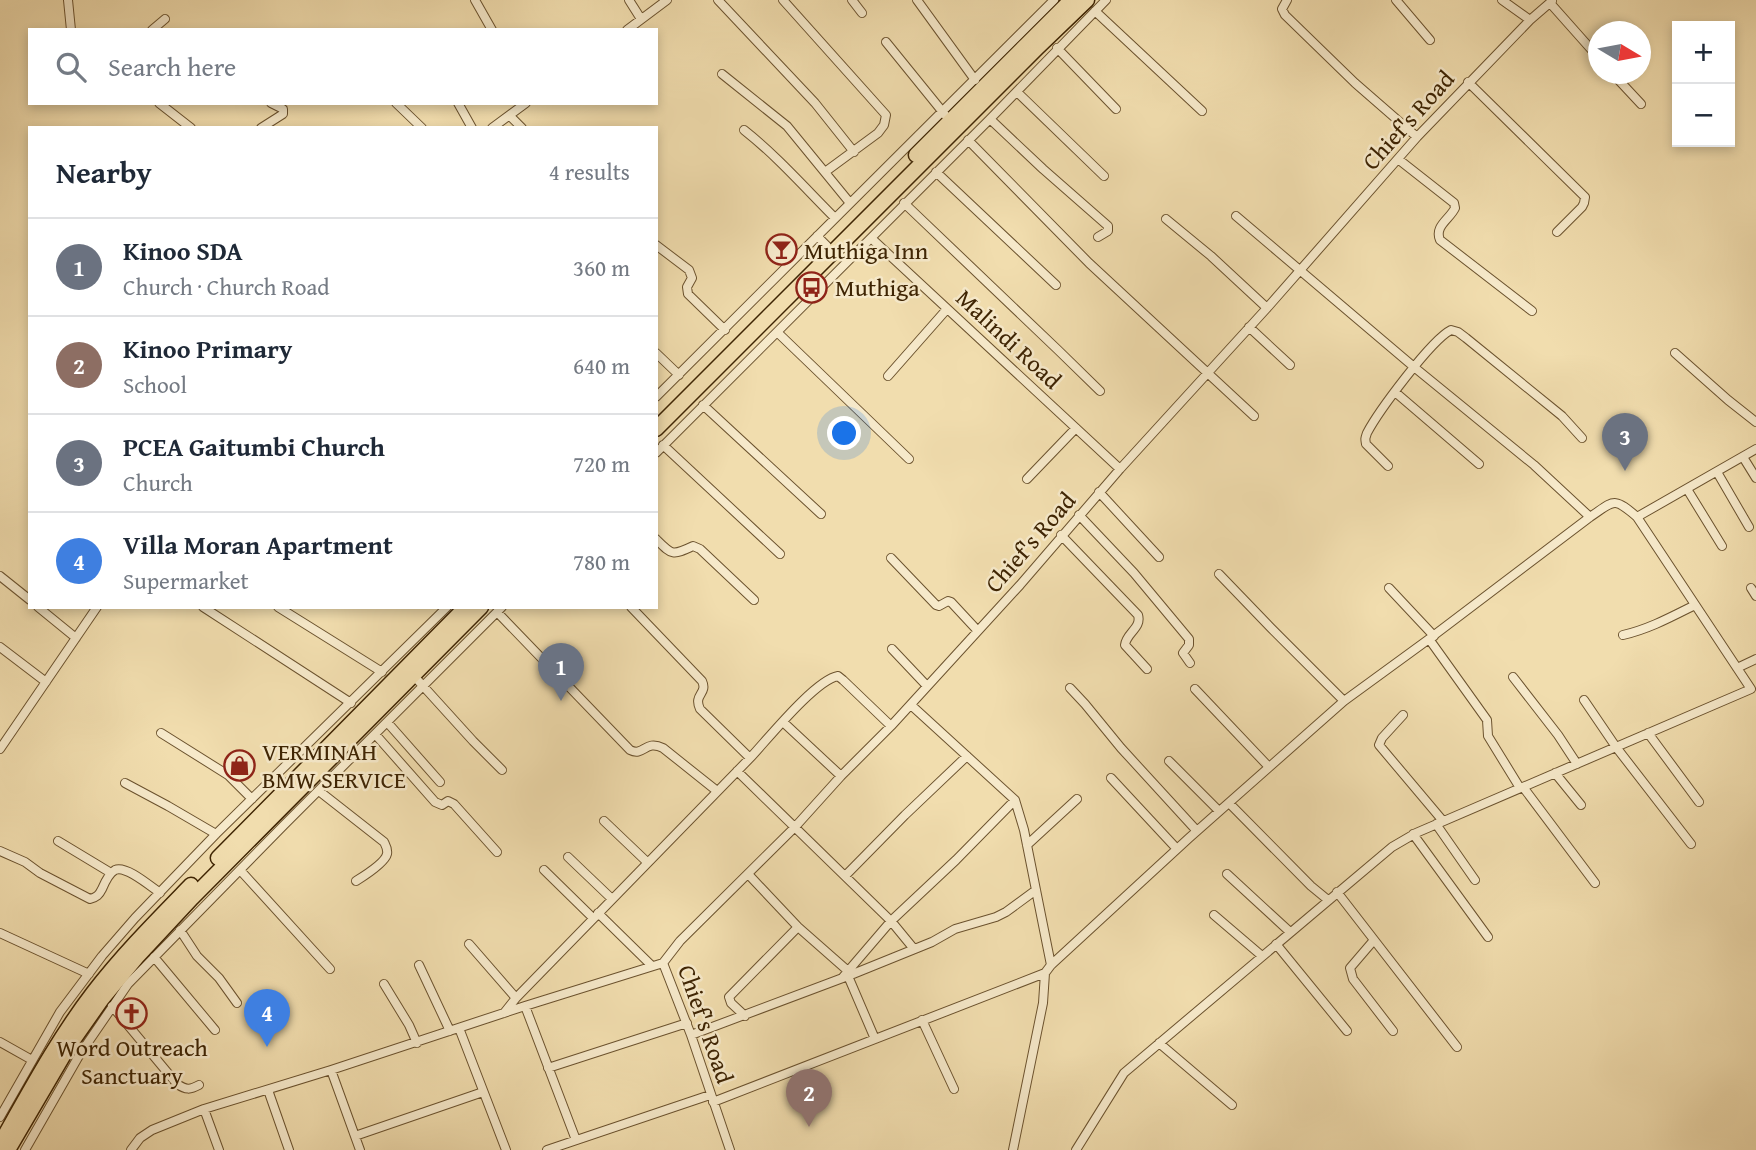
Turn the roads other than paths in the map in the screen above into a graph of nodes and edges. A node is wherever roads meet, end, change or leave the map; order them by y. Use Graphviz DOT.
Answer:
graph roads {
  1 [pos="68,0"];
  2 [pos="475,0"];
  3 [pos="629,0"];
  4 [pos="667,0"];
  5 [pos="718,0"];
  6 [pos="783,0"];
  7 [pos="852,0"];
  8 [pos="917,0"];
  9 [pos="1054,0"];
  10 [pos="1072,0"];
  11 [pos="1106,0"];
  12 [pos="1287,0"];
  13 [pos="1396,0"];
  14 [pos="1502,0"];
  15 [pos="1551,1"];
  16 [pos="1091,6"];
  17 [pos="862,13"];
  18 [pos="165,19"];
  19 [pos="641,19"];
  20 [pos="1530,20"];
  21 [pos="1037,25"];
  22 [pos="72,28"];
  23 [pos="154,28"];
  24 [pos="491,28"];
  25 [pos="629,28"];
  26 [pos="1430,40"];
  27 [pos="887,42"];
  28 [pos="1588,45"];
  29 [pos="1058,48"];
  30 [pos="722,74"];
  31 [pos="975,80"];
  32 [pos="1468,82"];
  33 [pos="1622,84"];
  34 [pos="1017,92"];
  35 [pos="1641,104"];
  36 [pos="162,105"];
  37 [pos="275,105"];
  38 [pos="398,105"];
  39 [pos="459,105"];
  40 [pos="524,105"];
  41 [pos="1116,109"];
  42 [pos="1202,111"];
  43 [pos="510,116"];
  44 [pos="947,116"];
  45 [pos="990,119"];
  46 [pos="188,126"];
  47 [pos="265,126"];
  48 [pos="420,126"];
  49 [pos="471,126"];
  50 [pos="495,126"];
  51 [pos="520,126"];
  52 [pos="744,130"];
  53 [pos="1418,137"];
  54 [pos="968,140"];
  55 [pos="854,152"];
  56 [pos="1398,159"];
  57 [pos="825,172"];
  58 [pos="936,172"];
  59 [pos="1104,176"];
  60 [pos="850,203"];
  61 [pos="904,204"];
  62 [pos="1236,216"];
  63 [pos="835,218"];
  64 [pos="1166,219"];
  65 [pos="1557,232"];
  66 [pos="1098,237"];
  67 [pos="871,238"];
  68 [pos="826,244"];
  69 [pos="658,247"];
  70 [pos="845,263"];
  71 [pos="1300,270"];
  72 [pos="1056,285"];
  73 [pos="1267,308"];
  74 [pos="947,309"];
  75 [pos="1532,311"];
  76 [pos="1249,327"];
  77 [pos="725,330"];
  78 [pos="755,330"];
  79 [pos="777,332"];
  80 [pos="766,343"];
  81 [pos="1675,353"];
  82 [pos="658,355"];
  83 [pos="1290,365"];
  84 [pos="1414,367"];
  85 [pos="1206,373"];
  86 [pos="680,375"];
  87 [pos="888,376"];
  88 [pos="1100,391"];
  89 [pos="1395,392"];
  90 [pos="658,395"];
  91 [pos="703,405"];
  92 [pos="658,415"];
  93 [pos="1254,416"];
  94 [pos="1756,422"];
  95 [pos="658,427"];
  96 [pos="1076,428"];
  97 [pos="1582,438"];
  98 [pos="663,446"];
  99 [pos="1756,449"];
  100 [pos="658,451"];
  101 [pos="1743,457"];
  102 [pos="909,459"];
  103 [pos="1479,464"];
  104 [pos="1388,466"];
  105 [pos="1120,469"];
  106 [pos="1717,472"];
  107 [pos="1756,478"];
  108 [pos="1027,479"];
  109 [pos="1687,489"];
  110 [pos="1099,492"];
  111 [pos="821,514"];
  112 [pos="1079,515"];
  113 [pos="1590,517"];
  114 [pos="1637,517"];
  115 [pos="1749,527"];
  116 [pos="1061,535"];
  117 [pos="658,541"];
  118 [pos="1722,546"];
  119 [pos="780,554"];
  120 [pos="1158,557"];
  121 [pos="891,558"];
  122 [pos="1219,574"];
  123 [pos="0,576"];
  124 [pos="1389,588"];
  125 [pos="1751,588"];
  126 [pos="1756,596"];
  127 [pos="28,598"];
  128 [pos="754,600"];
  129 [pos="1695,605"];
  130 [pos="40,609"];
  131 [pos="96,609"];
  132 [pos="206,609"];
  133 [pos="281,609"];
  134 [pos="445,609"];
  135 [pos="464,609"];
  136 [pos="479,609"];
  137 [pos="500,609"];
  138 [pos="633,609"];
  139 [pos="977,630"];
  140 [pos="1623,635"];
  141 [pos="1432,637"];
  142 [pos="76,638"];
  143 [pos="0,647"];
  144 [pos="892,649"];
  145 [pos="1756,660"];
  146 [pos="1190,663"];
  147 [pos="1737,668"];
  148 [pos="1147,669"];
  149 [pos="382,672"];
  150 [pos="1513,677"];
  151 [pos="418,681"];
  152 [pos="46,682"];
  153 [pos="927,686"];
  154 [pos="1070,688"];
  155 [pos="1195,689"];
  156 [pos="1584,700"];
  157 [pos="1344,701"];
  158 [pos="351,703"];
  159 [pos="911,705"];
  160 [pos="1209,710"];
  161 [pos="1403,715"];
  162 [pos="387,722"];
  163 [pos="783,722"];
  164 [pos="891,726"];
  165 [pos="161,733"];
  166 [pos="1648,733"];
  167 [pos="375,734"];
  168 [pos="1616,747"];
  169 [pos="0,749"];
  170 [pos="967,755"];
  171 [pos="750,758"];
  172 [pos="1169,761"];
  173 [pos="1577,764"];
  174 [pos="1268,768"];
  175 [pos="502,770"];
  176 [pos="737,771"];
  177 [pos="1555,774"];
  178 [pos="841,776"];
  179 [pos="1111,778"];
  180 [pos="440,782"];
  181 [pos="124,783"];
  182 [pos="1521,788"];
  183 [pos="318,791"];
  184 [pos="717,791"];
  185 [pos="252,799"];
  186 [pos="1077,799"];
  187 [pos="1015,800"];
  188 [pos="288,802"];
  189 [pos="1699,802"];
  190 [pos="1229,803"];
  191 [pos="1581,805"];
  192 [pos="1219,811"];
  193 [pos="604,821"];
  194 [pos="1440,823"];
  195 [pos="284,824"];
  196 [pos="795,827"];
  197 [pos="1197,831"];
  198 [pos="216,834"];
  199 [pos="1413,834"];
  200 [pos="58,841"];
  201 [pos="1691,844"];
  202 [pos="1027,845"];
  203 [pos="1177,849"];
  204 [pos="0,851"];
  205 [pos="497,852"];
  206 [pos="568,857"];
  207 [pos="647,863"];
  208 [pos="240,870"];
  209 [pos="544,870"];
  210 [pos="111,873"];
  211 [pos="748,874"];
  212 [pos="1227,874"];
  213 [pos="845,876"];
  214 [pos="1475,880"];
  215 [pos="356,881"];
  216 [pos="1595,883"];
  217 [pos="1036,890"];
  218 [pos="1337,892"];
  219 [pos="160,893"];
  220 [pos="612,899"];
  221 [pos="1328,900"];
  222 [pos="596,915"];
  223 [pos="1214,915"];
  224 [pos="891,921"];
  225 [pos="798,926"];
  226 [pos="180,930"];
  227 [pos="1290,932"];
  228 [pos="0,933"];
  229 [pos="1488,937"];
  230 [pos="1374,940"];
  231 [pos="469,944"];
  232 [pos="1276,944"];
  233 [pos="914,949"];
  234 [pos="1262,956"];
  235 [pos="154,957"];
  236 [pos="663,963"];
  237 [pos="419,965"];
  238 [pos="651,965"];
  239 [pos="1051,965"];
  240 [pos="330,969"];
  241 [pos="89,974"];
  242 [pos="1045,974"];
  243 [pos="846,975"];
  244 [pos="384,984"];
  245 [pos="516,998"];
  246 [pos="237,1003"];
  247 [pos="112,1006"];
  248 [pos="525,1006"];
  249 [pos="504,1013"];
  250 [pos="745,1016"];
  251 [pos="922,1020"];
  252 [pos="687,1023"];
  253 [pos="215,1030"];
  254 [pos="455,1030"];
  255 [pos="1347,1031"];
  256 [pos="1393,1031"];
  257 [pos="691,1035"];
  258 [pos="875,1039"];
  259 [pos="0,1042"];
  260 [pos="417,1042"];
  261 [pos="1159,1043"];
  262 [pos="1457,1047"];
  263 [pos="32,1060"];
  264 [pos="548,1068"];
  265 [pos="331,1070"];
  266 [pos="199,1085"];
  267 [pos="954,1088"];
  268 [pos="268,1090"];
  269 [pos="483,1092"];
  270 [pos="712,1099"];
  271 [pos="1232,1105"];
  272 [pos="204,1109"];
  273 [pos="0,1117"];
  274 [pos="355,1136"];
  275 [pos="576,1140"];
  276 [pos="0,1144"];
  277 [pos="132,1149"];
  278 [pos="1079,1149"];
  279 [pos="8,1150"];
  280 [pos="25,1150"];
  281 [pos="219,1150"];
  282 [pos="289,1150"];
  283 [pos="360,1150"];
  284 [pos="506,1150"];
  285 [pos="547,1150"];
  286 [pos="730,1150"];
  287 [pos="1013,1150"];
  1 -- 22 [label="street"];
  2 -- 24 [label="street"];
  3 -- 19 [label="street"];
  4 -- 19 [label="street"];
  5 -- 55 [label="street"];
  6 -- 55 [label="street"];
  7 -- 17 [label="street"];
  8 -- 31 [label="street"];
  9 -- 21 [label="street"];
  10 -- 21 [label="highway"];
  11 -- 16 [label="street"];
  12 -- 53 [label="street"];
  13 -- 26 [label="street"];
  14 -- 20 [label="street"];
  15 -- 20 [label="street, Chief's Road"];
  15 -- 28 [label="street"];
  16 -- 29 [label="street"];
  16 -- 42 [label="street"];
  16 -- 68 [label="highway"];
  18 -- 23 [label="street"];
  19 -- 25 [label="street"];
  20 -- 32 [label="street, Chief's Road"];
  21 -- 31 [label="street"];
  21 -- 44 [label="highway"];
  27 -- 44 [label="street"];
  29 -- 34 [label="street"];
  29 -- 41 [label="street"];
  30 -- 57 [label="street"];
  31 -- 44 [label="street"];
  32 -- 53 [label="street, Chief's Road"];
  32 -- 65 [label="street"];
  33 -- 35 [label="street"];
  34 -- 45 [label="street"];
  34 -- 59 [label="street"];
  36 -- 46 [label="street"];
  37 -- 47 [label="street"];
  38 -- 48 [label="street"];
  39 -- 49 [label="street"];
  40 -- 43 [label="street"];
  43 -- 50 [label="street"];
  43 -- 51 [label="street"];
  44 -- 60 [label="street"];
  44 -- 68 [label="highway"];
  45 -- 54 [label="street"];
  45 -- 66 [label="street"];
  52 -- 63 [label="street"];
  53 -- 56 [label="street, Chief's Road"];
  54 -- 58 [label="street"];
  54 -- 85 [label="street"];
  55 -- 57 [label="street"];
  56 -- 71 [label="street, Chief's Road"];
  56 -- 75 [label="street"];
  57 -- 60 [label="street"];
  58 -- 61 [label="street"];
  58 -- 72 [label="street"];
  60 -- 63 [label="street"];
  61 -- 67 [label="street"];
  61 -- 88 [label="street"];
  62 -- 71 [label="street"];
  63 -- 68 [label="street"];
  64 -- 73 [label="street"];
  67 -- 70 [label="street"];
  67 -- 74 [label="street, Malindi Road"];
  68 -- 70 [label="street"];
  68 -- 77 [label="street"];
  68 -- 78 [label="highway"];
  68 -- 92 [label="highway"];
  69 -- 77 [label="street"];
  70 -- 79 [label="street"];
  71 -- 73 [label="street, Chief's Road"];
  71 -- 84 [label="street"];
  73 -- 76 [label="street, Chief's Road"];
  74 -- 87 [label="street"];
  74 -- 96 [label="street, Malindi Road"];
  76 -- 83 [label="street"];
  76 -- 85 [label="street, Chief's Road"];
  77 -- 86 [label="street"];
  78 -- 80 [label="street"];
  78 -- 95 [label="highway"];
  79 -- 80 [label="street"];
  79 -- 102 [label="street"];
  80 -- 91 [label="street"];
  81 -- 94 [label="street"];
  82 -- 86 [label="street"];
  84 -- 89 [label="street"];
  84 -- 97 [label="street"];
  84 -- 113 [label="street"];
  85 -- 93 [label="street"];
  85 -- 105 [label="street, Chief's Road"];
  86 -- 90 [label="street"];
  89 -- 103 [label="street"];
  89 -- 104 [label="street"];
  91 -- 98 [label="street"];
  91 -- 111 [label="street"];
  96 -- 105 [label="street, Malindi Road"];
  96 -- 108 [label="street"];
  98 -- 100 [label="street"];
  98 -- 119 [label="street"];
  99 -- 101 [label="street"];
  101 -- 106 [label="street"];
  101 -- 107 [label="street"];
  105 -- 110 [label="street, Chief's Road"];
  106 -- 109 [label="street"];
  106 -- 115 [label="street"];
  109 -- 114 [label="street"];
  109 -- 118 [label="street"];
  110 -- 112 [label="street, Chief's Road"];
  110 -- 120 [label="street"];
  112 -- 116 [label="street, Chief's Road"];
  112 -- 146 [label="street"];
  113 -- 114 [label="street"];
  113 -- 141 [label="street"];
  114 -- 129 [label="street"];
  116 -- 139 [label="street, Chief's Road"];
  116 -- 148 [label="street"];
  117 -- 128 [label="street"];
  121 -- 139 [label="street"];
  122 -- 157 [label="street"];
  123 -- 127 [label="street"];
  124 -- 141 [label="street"];
  125 -- 126 [label="street"];
  129 -- 140 [label="street"];
  129 -- 147 [label="street"];
  130 -- 142 [label="street"];
  131 -- 142 [label="street"];
  132 -- 158 [label="street"];
  133 -- 149 [label="street"];
  134 -- 149 [label="street"];
  135 -- 276 [label="highway"];
  136 -- 151 [label="highway"];
  137 -- 151 [label="street"];
  137 -- 184 [label="street"];
  138 -- 171 [label="street"];
  139 -- 153 [label="street, Chief's Road"];
  141 -- 157 [label="street"];
  141 -- 182 [label="street"];
  142 -- 152 [label="street"];
  143 -- 152 [label="street"];
  144 -- 153 [label="street"];
  145 -- 147 [label="street"];
  147 -- 166 [label="street"];
  149 -- 158 [label="street"];
  150 -- 173 [label="street"];
  151 -- 162 [label="street"];
  151 -- 175 [label="street"];
  151 -- 188 [label="highway"];
  152 -- 169 [label="street"];
  153 -- 159 [label="street, Chief's Road"];
  154 -- 197 [label="street"];
  155 -- 174 [label="street"];
  156 -- 168 [label="street"];
  157 -- 174 [label="street"];
  158 -- 185 [label="street"];
  159 -- 164 [label="street, Chief's Road"];
  159 -- 170 [label="street"];
  160 -- 174 [label="street"];
  161 -- 194 [label="street"];
  162 -- 167 [label="street"];
  162 -- 180 [label="street"];
  163 -- 164 [label="street"];
  163 -- 171 [label="street"];
  163 -- 178 [label="street"];
  164 -- 178 [label="street, Chief's Road"];
  165 -- 185 [label="street"];
  166 -- 168 [label="street"];
  166 -- 189 [label="street"];
  167 -- 183 [label="street"];
  167 -- 205 [label="street"];
  168 -- 173 [label="street"];
  168 -- 201 [label="street"];
  170 -- 187 [label="street"];
  170 -- 213 [label="street"];
  171 -- 176 [label="street"];
  172 -- 192 [label="street"];
  173 -- 177 [label="street"];
  174 -- 190 [label="street"];
  176 -- 184 [label="street"];
  176 -- 196 [label="street"];
  177 -- 182 [label="street"];
  177 -- 191 [label="street"];
  178 -- 196 [label="street, Chief's Road"];
  179 -- 203 [label="street"];
  181 -- 198 [label="street"];
  182 -- 194 [label="street"];
  182 -- 216 [label="street"];
  183 -- 195 [label="street"];
  183 -- 215 [label="street"];
  184 -- 207 [label="street"];
  185 -- 198 [label="street"];
  186 -- 202 [label="street"];
  187 -- 202 [label="street"];
  187 -- 224 [label="street"];
  188 -- 195 [label="street"];
  188 -- 279 [label="highway"];
  190 -- 192 [label="street"];
  190 -- 221 [label="street"];
  192 -- 197 [label="street"];
  193 -- 207 [label="street"];
  194 -- 199 [label="street"];
  194 -- 214 [label="street"];
  195 -- 208 [label="street"];
  196 -- 211 [label="street, Chief's Road"];
  196 -- 213 [label="street"];
  197 -- 203 [label="street"];
  198 -- 219 [label="street"];
  199 -- 218 [label="street"];
  199 -- 229 [label="street"];
  200 -- 210 [label="street"];
  202 -- 217 [label="street"];
  203 -- 239 [label="street"];
  204 -- 210 [label="street"];
  206 -- 220 [label="street"];
  207 -- 220 [label="street"];
  208 -- 226 [label="street"];
  208 -- 240 [label="street"];
  209 -- 222 [label="street"];
  210 -- 219 [label="street"];
  211 -- 225 [label="street"];
  211 -- 236 [label="street, Chief's Road"];
  212 -- 227 [label="street"];
  213 -- 224 [label="street"];
  217 -- 233 [label="street"];
  217 -- 239 [label="street"];
  218 -- 221 [label="street"];
  218 -- 230 [label="street"];
  219 -- 241 [label="street"];
  220 -- 222 [label="street"];
  221 -- 227 [label="street"];
  222 -- 238 [label="street"];
  222 -- 245 [label="street"];
  223 -- 234 [label="street"];
  224 -- 233 [label="street"];
  224 -- 243 [label="street"];
  225 -- 243 [label="street"];
  225 -- 250 [label="street"];
  226 -- 235 [label="street"];
  226 -- 246 [label="street"];
  227 -- 232 [label="street"];
  228 -- 241 [label="street"];
  230 -- 256 [label="street"];
  230 -- 262 [label="street"];
  231 -- 245 [label="street"];
  232 -- 234 [label="street"];
  232 -- 255 [label="street"];
  233 -- 243 [label="street"];
  234 -- 261 [label="street"];
  235 -- 247 [label="street"];
  235 -- 253 [label="street"];
  236 -- 238 [label="street"];
  236 -- 252 [label="street, Chief's Road"];
  237 -- 254 [label="street"];
  238 -- 248 [label="street"];
  239 -- 242 [label="street"];
  241 -- 263 [label="street"];
  242 -- 251 [label="street"];
  242 -- 287 [label="street"];
  243 -- 250 [label="street"];
  243 -- 258 [label="street"];
  244 -- 260 [label="street"];
  245 -- 249 [label="street"];
  247 -- 266 [label="street"];
  247 -- 280 [label="street"];
  248 -- 249 [label="street"];
  248 -- 264 [label="street"];
  249 -- 254 [label="street"];
  250 -- 257 [label="street"];
  251 -- 258 [label="street"];
  251 -- 267 [label="street"];
  252 -- 257 [label="street, Chief's Road"];
  252 -- 264 [label="street"];
  254 -- 260 [label="street"];
  254 -- 269 [label="street"];
  257 -- 270 [label="street, Chief's Road"];
  258 -- 270 [label="street"];
  259 -- 263 [label="street"];
  260 -- 265 [label="street"];
  261 -- 271 [label="street"];
  261 -- 278 [label="street"];
  263 -- 273 [label="street"];
  264 -- 275 [label="street"];
  265 -- 268 [label="street"];
  265 -- 274 [label="street"];
  268 -- 272 [label="street"];
  268 -- 282 [label="street"];
  269 -- 274 [label="street"];
  269 -- 284 [label="street"];
  270 -- 275 [label="street"];
  270 -- 286 [label="street, Chief's Road"];
  272 -- 277 [label="street"];
  272 -- 281 [label="street"];
  274 -- 283 [label="street"];
  275 -- 285 [label="street"];
}
